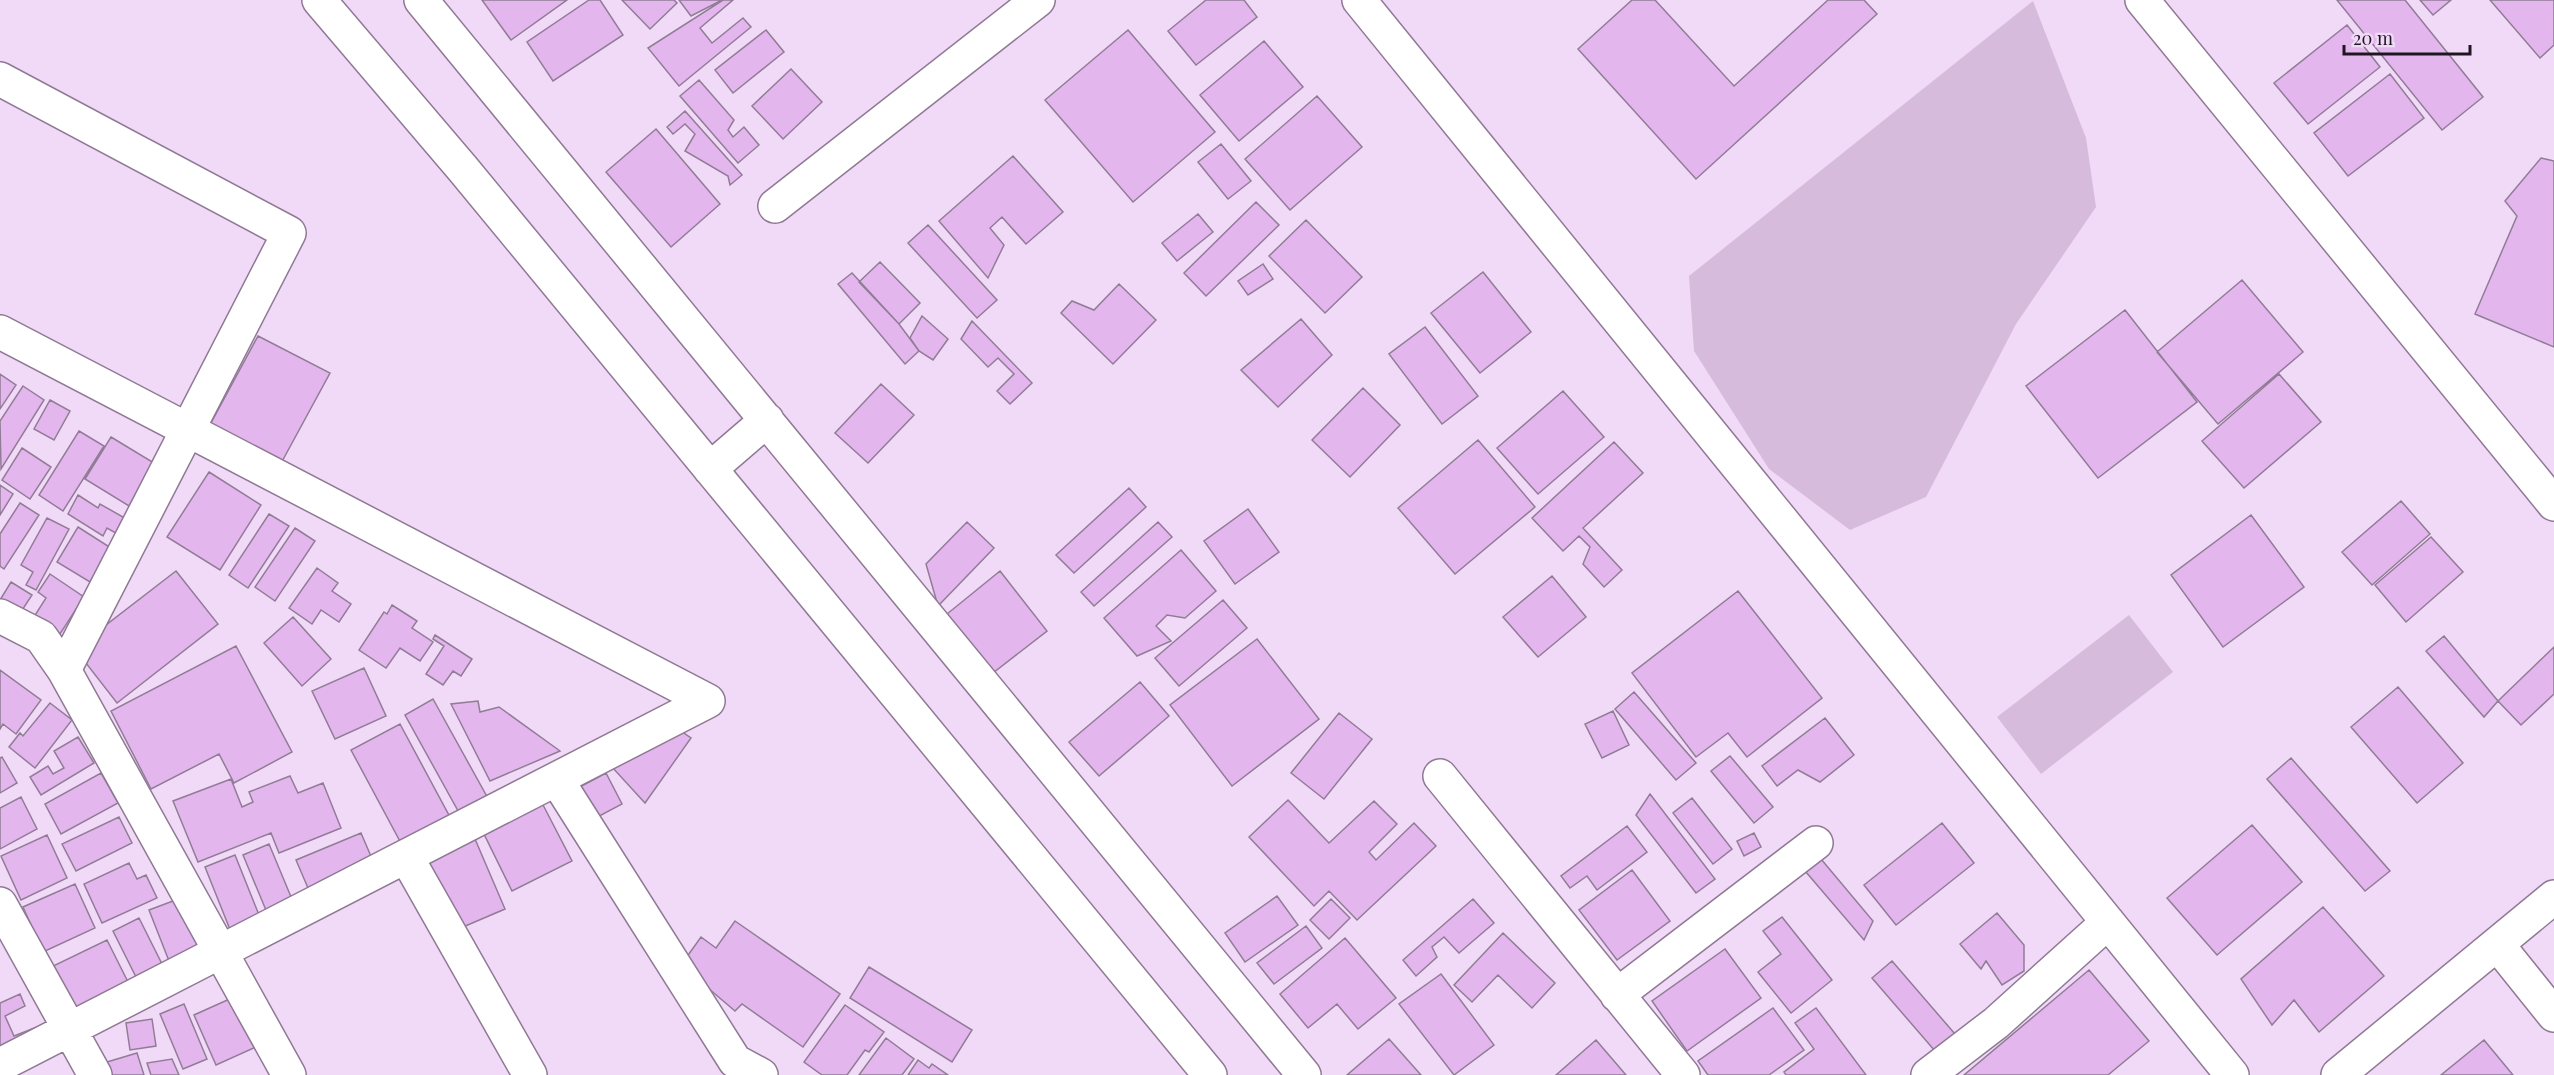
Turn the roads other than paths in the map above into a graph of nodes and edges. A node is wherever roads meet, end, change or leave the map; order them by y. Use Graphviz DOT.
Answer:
graph roads {
  1 [pos="319,0"];
  2 [pos="421,0"];
  3 [pos="1038,0"];
  4 [pos="1359,0"];
  5 [pos="2142,0"];
  6 [pos="0,79"];
  7 [pos="775,206"];
  8 [pos="0,332"];
  9 [pos="766,420"];
  10 [pos="188,430"];
  11 [pos="710,469"];
  12 [pos="2554,504"];
  13 [pos="0,616"];
  14 [pos="64,670"];
  15 [pos="1440,776"];
  16 [pos="557,780"];
  17 [pos="1815,843"];
  18 [pos="407,858"];
  19 [pos="2554,897"];
  20 [pos="0,904"];
  21 [pos="2108,922"];
  22 [pos="2497,944"];
  23 [pos="222,953"];
  24 [pos="1617,995"];
  25 [pos="2554,1015"];
  26 [pos="71,1029"];
  27 [pos="0,1065"];
  28 [pos="95,1075"];
  29 [pos="289,1075"];
  30 [pos="530,1075"];
  31 [pos="761,1075"];
  32 [pos="1210,1075"];
  33 [pos="1304,1075"];
  34 [pos="1683,1075"];
  35 [pos="1928,1075"];
  36 [pos="2232,1075"];
  37 [pos="2338,1075"];
  1 -- 11 [label="street"];
  2 -- 9 [label="street"];
  3 -- 7 [label="street"];
  4 -- 21 [label="street"];
  5 -- 12 [label="street"];
  6 -- 10 [label="street"];
  8 -- 10 [label="street"];
  9 -- 11 [label="street"];
  9 -- 33 [label="street"];
  10 -- 14 [label="street"];
  10 -- 16 [label="street"];
  11 -- 32 [label="street"];
  13 -- 14 [label="street"];
  14 -- 23 [label="street"];
  15 -- 24 [label="street"];
  16 -- 18 [label="street"];
  16 -- 31 [label="street"];
  17 -- 24 [label="street"];
  18 -- 23 [label="street"];
  18 -- 30 [label="street"];
  19 -- 22 [label="street"];
  20 -- 26 [label="street"];
  21 -- 35 [label="street"];
  21 -- 36 [label="street"];
  22 -- 25 [label="street"];
  22 -- 37 [label="street"];
  23 -- 26 [label="street"];
  23 -- 29 [label="street"];
  24 -- 34 [label="street"];
  26 -- 27 [label="street"];
  26 -- 28 [label="street"];
}
